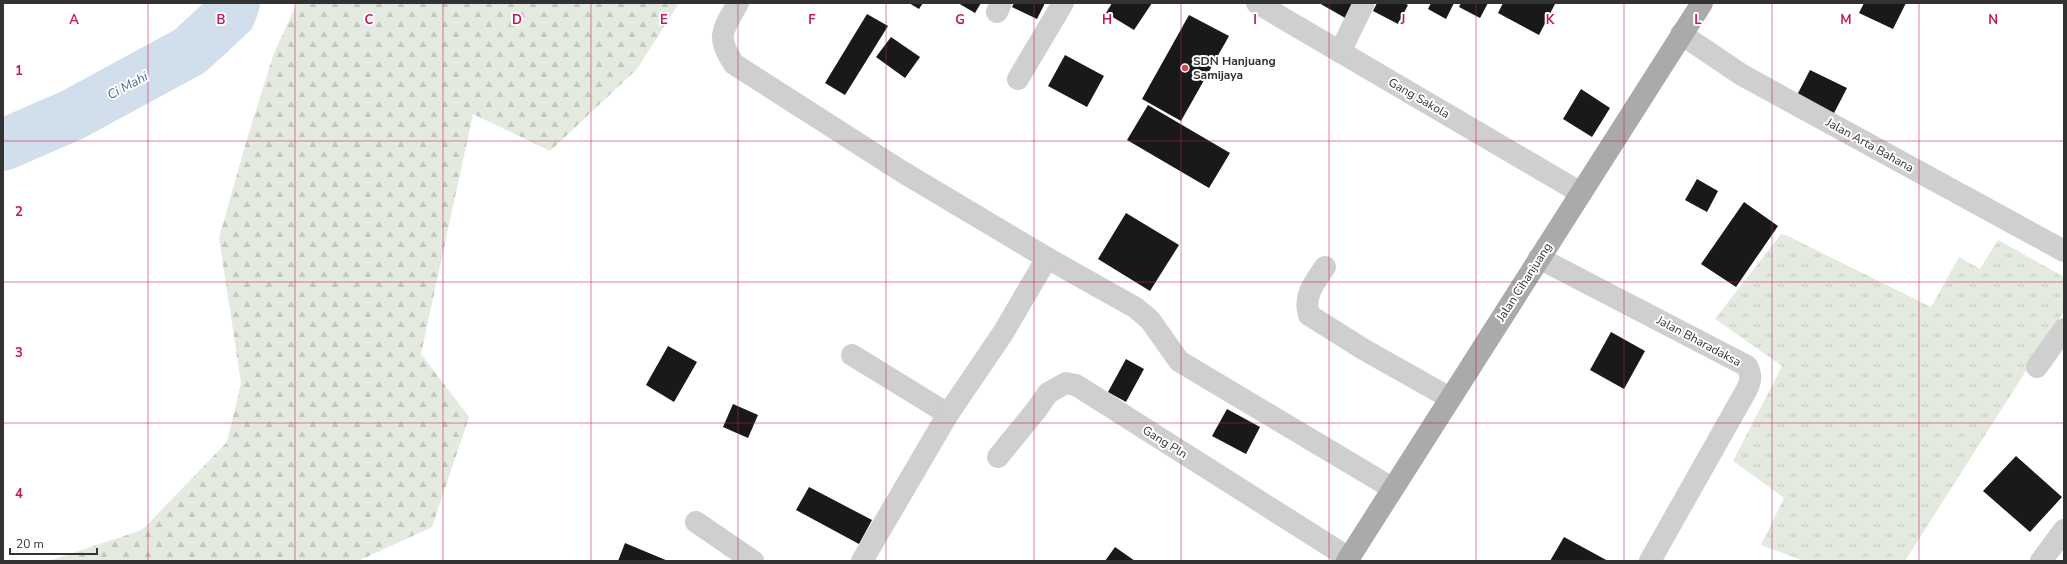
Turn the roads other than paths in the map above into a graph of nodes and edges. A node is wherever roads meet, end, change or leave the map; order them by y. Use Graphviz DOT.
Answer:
graph roads {
  1 [pos="738,3"];
  2 [pos="1063,3"];
  3 [pos="1257,3"];
  4 [pos="1364,3"];
  5 [pos="1702,3"];
  6 [pos="1681,34"];
  7 [pos="1340,52"];
  8 [pos="1018,79"];
  9 [pos="1580,193"];
  10 [pos="2064,251"];
  11 [pos="1047,258"];
  12 [pos="1540,258"];
  13 [pos="1325,267"];
  14 [pos="2064,329"];
  15 [pos="852,355"];
  16 [pos="2037,367"];
  17 [pos="1450,398"];
  18 [pos="948,414"];
  19 [pos="998,457"];
  20 [pos="1392,488"];
  21 [pos="696,522"];
  22 [pos="2064,530"];
  23 [pos="1348,559"];
  24 [pos="864,560"];
  25 [pos="753,561"];
  26 [pos="1650,561"];
  27 [pos="2041,561"];
  1 -- 11 [label="street"];
  2 -- 8 [label="street"];
  3 -- 7 [label="street, Gang Sakola"];
  4 -- 7 [label="street"];
  5 -- 6 [label="main road, Jalan Cihanjuang"];
  6 -- 9 [label="main road, Jalan Cihanjuang"];
  6 -- 10 [label="street, Jalan Arta Bahana"];
  7 -- 9 [label="street, Gang Sakola"];
  9 -- 12 [label="main road, Jalan Cihanjuang"];
  11 -- 18 [label="street"];
  11 -- 20 [label="street"];
  12 -- 17 [label="main road, Jalan Cihanjuang"];
  12 -- 26 [label="street, Jalan Bharadaksa"];
  13 -- 17 [label="street"];
  14 -- 16 [label="street"];
  15 -- 18 [label="street"];
  17 -- 20 [label="main road, Jalan Cihanjuang"];
  18 -- 24 [label="street"];
  19 -- 23 [label="street, Gang Pln"];
  20 -- 23 [label="main road, Jalan Cihanjuang"];
  21 -- 25 [label="street"];
  22 -- 27 [label="street"];
}
